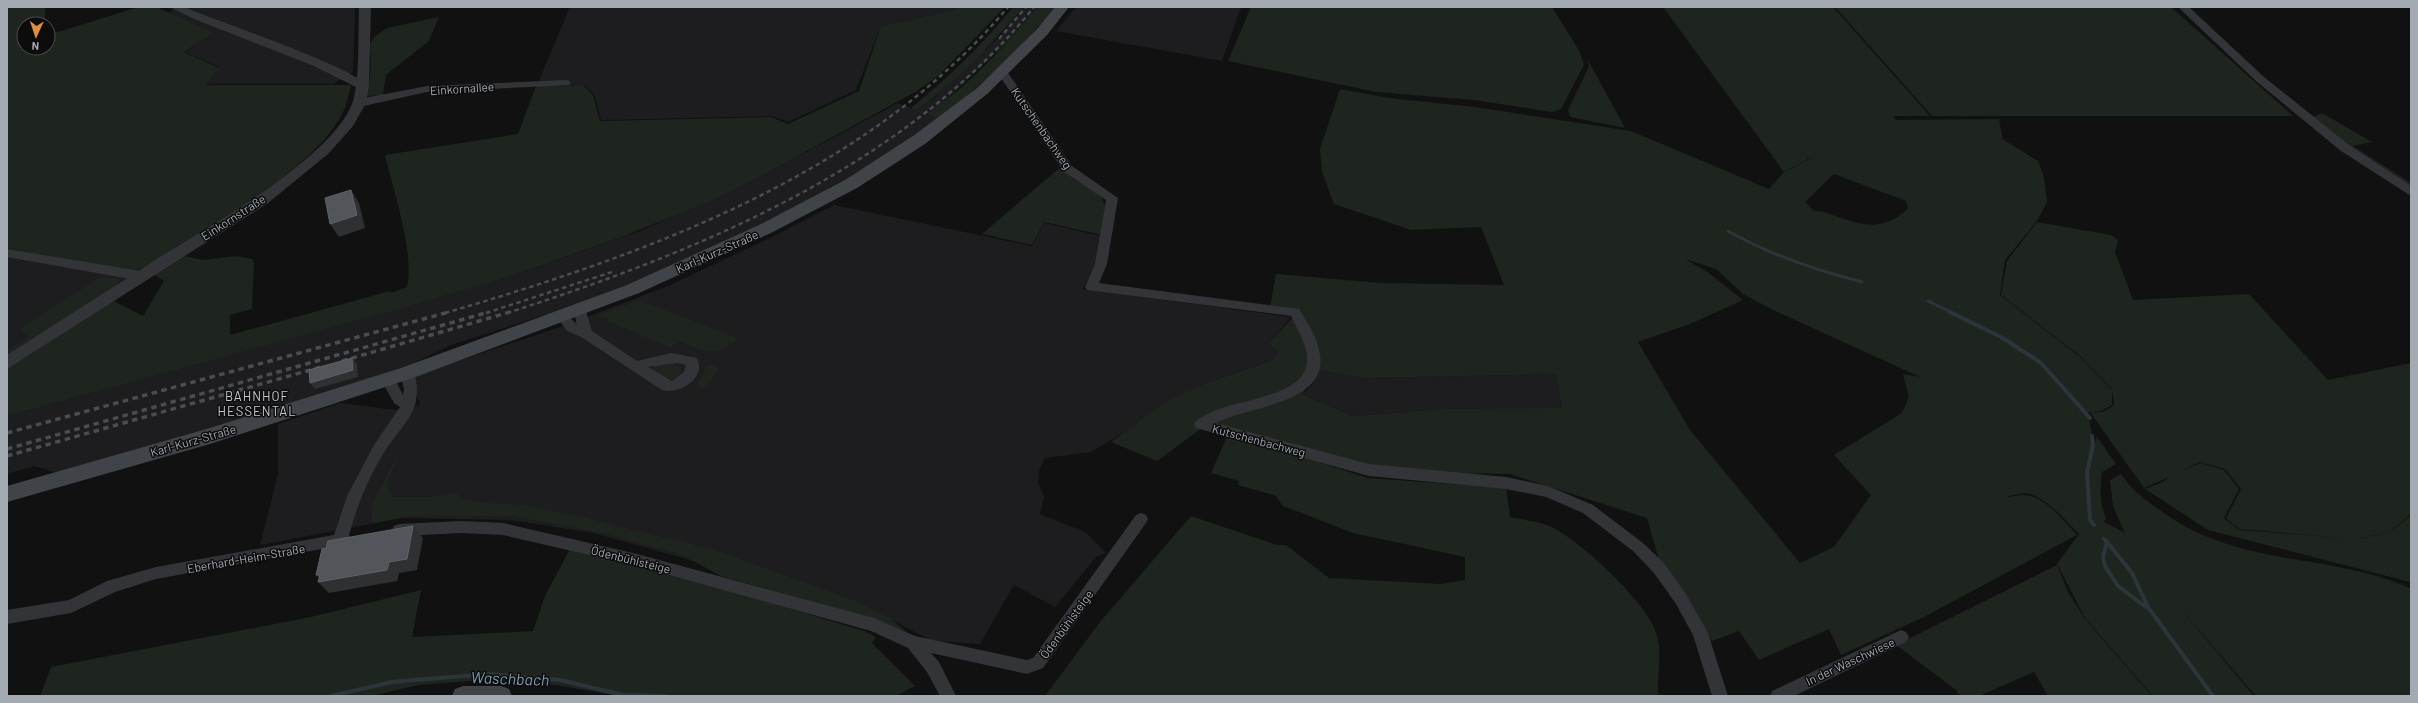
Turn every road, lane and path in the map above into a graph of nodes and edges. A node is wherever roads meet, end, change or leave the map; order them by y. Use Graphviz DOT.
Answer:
graph roads {
  1 [pos="175,7"];
  2 [pos="365,7"];
  3 [pos="1062,7"];
  4 [pos="2183,7"];
  5 [pos="1002,72"];
  6 [pos="566,82"];
  7 [pos="362,86"];
  8 [pos="359,103"];
  9 [pos="2411,192"];
  10 [pos="7,252"];
  11 [pos="141,276"];
  12 [pos="579,308"];
  13 [pos="560,315"];
  14 [pos="586,334"];
  15 [pos="7,363"];
  16 [pos="636,366"];
  17 [pos="415,370"];
  18 [pos="388,380"];
  19 [pos="408,406"];
  20 [pos="7,494"];
  21 [pos="1141,519"];
  22 [pos="383,533"];
  23 [pos="362,537"];
  24 [pos="340,541"];
  25 [pos="7,617"];
  26 [pos="1901,637"];
  27 [pos="913,643"];
  28 [pos="463,696"];
  29 [pos="501,696"];
  30 [pos="948,696"];
  31 [pos="1720,696"];
  32 [pos="1778,696"];
  1 -- 7 [label="street"];
  2 -- 7 [label="street, Einkornstraße"];
  3 -- 5 [label="main road, Karl-Kurz-Straße"];
  4 -- 9 [label="street"];
  5 -- 12 [label="main road, Karl-Kurz-Straße"];
  5 -- 31 [label="street, Kutschenbachweg"];
  6 -- 8 [label="street, Einkornallee"];
  7 -- 8 [label="street, Einkornstraße"];
  8 -- 11 [label="street, Einkornstraße"];
  10 -- 11 [label="street"];
  11 -- 15 [label="street, Einkornstraße"];
  12 -- 13 [label="main road, Karl-Kurz-Straße"];
  12 -- 14 [label="street"];
  13 -- 14 [label="street"];
  13 -- 17 [label="main road, Karl-Kurz-Straße"];
  14 -- 16 [label="street"];
  17 -- 18 [label="main road, Karl-Kurz-Straße"];
  17 -- 19 [label="street"];
  18 -- 19 [label="street"];
  18 -- 20 [label="main road, Karl-Kurz-Straße"];
  19 -- 24 [label="street"];
  21 -- 27 [label="street, Ödenbühlsteige"];
  22 -- 27 [label="street, Ödenbühlsteige"];
  23 -- 24 [label="street"];
  24 -- 25 [label="street, Eberhard-Heim-Straße"];
  26 -- 32 [label="street, In der Waschwiese"];
  27 -- 30 [label="street, Ödenbühlsteige"];
  28 -- 29 [label="main road"];
}
